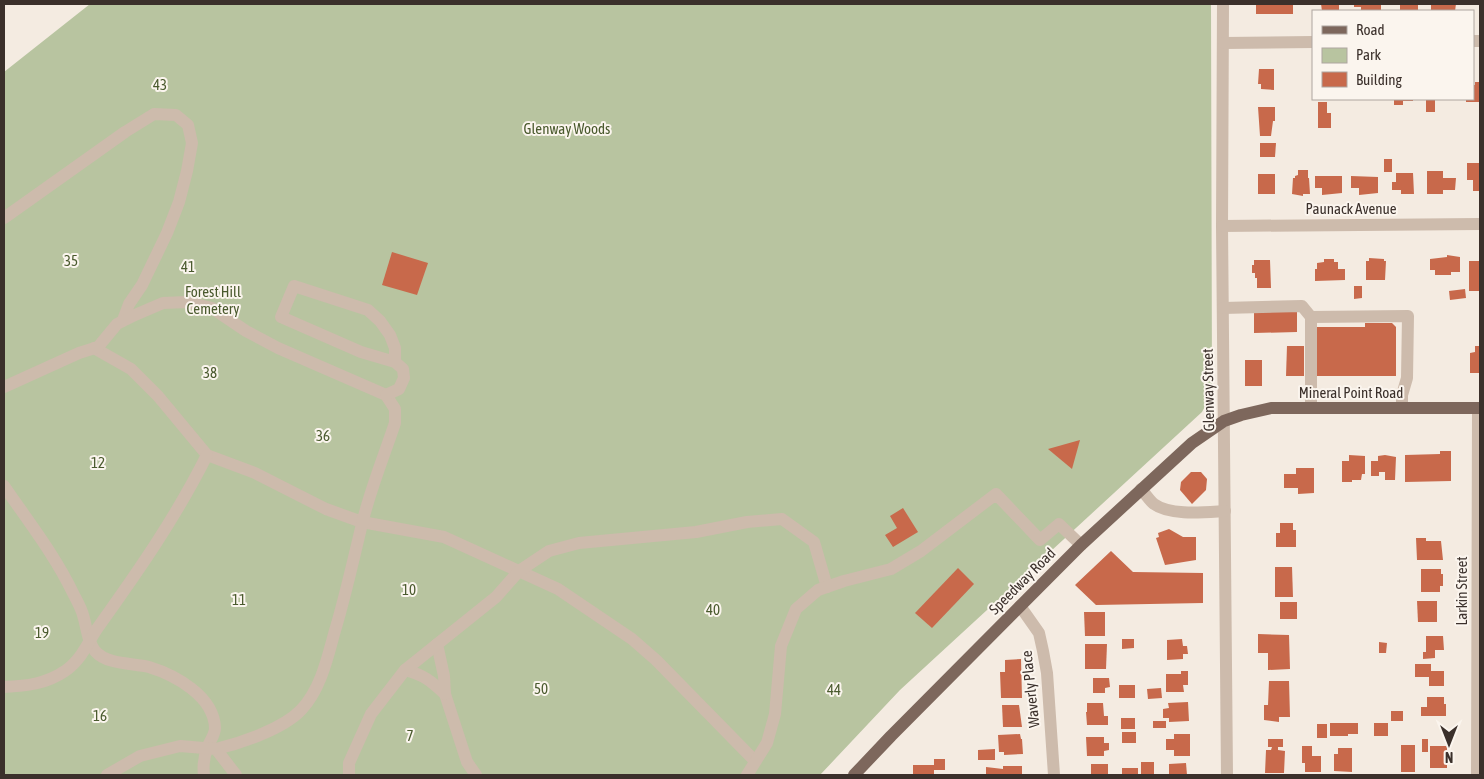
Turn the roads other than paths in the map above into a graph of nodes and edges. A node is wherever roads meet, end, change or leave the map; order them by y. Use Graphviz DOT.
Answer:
graph roads {
  1 [pos="1223,4"];
  2 [pos="1312,42"];
  3 [pos="1224,43"];
  4 [pos="4,218"];
  5 [pos="1480,224"];
  6 [pos="1222,226"];
  7 [pos="1223,308"];
  8 [pos="1311,317"];
  9 [pos="123,320"];
  10 [pos="94,348"];
  11 [pos="395,362"];
  12 [pos="4,388"];
  13 [pos="386,395"];
  14 [pos="1311,408"];
  15 [pos="1402,408"];
  16 [pos="1479,408"];
  17 [pos="1224,421"];
  18 [pos="207,455"];
  19 [pos="4,486"];
  20 [pos="1141,489"];
  21 [pos="1225,511"];
  22 [pos="362,522"];
  23 [pos="1080,546"];
  24 [pos="519,571"];
  25 [pos="827,587"];
  26 [pos="1020,606"];
  27 [pos="89,642"];
  28 [pos="437,644"];
  29 [pos="405,670"];
  30 [pos="4,687"];
  31 [pos="445,694"];
  32 [pos="211,749"];
  33 [pos="755,761"];
  34 [pos="107,775"];
  35 [pos="204,775"];
  36 [pos="236,775"];
  37 [pos="349,775"];
  38 [pos="476,775"];
  39 [pos="747,775"];
  40 [pos="854,775"];
  41 [pos="1054,775"];
  42 [pos="1227,775"];
  43 [pos="1477,775"];
  1 -- 3 [label="street, Glenway Street"];
  2 -- 3 [label="street"];
  3 -- 6 [label="street, Glenway Street"];
  4 -- 9 [label="street"];
  5 -- 6 [label="street, Paunack Avenue"];
  6 -- 7 [label="street, Glenway Street"];
  7 -- 8 [label="street"];
  7 -- 17 [label="street, Glenway Street"];
  8 -- 14 [label="street"];
  8 -- 15 [label="street"];
  9 -- 10 [label="street"];
  9 -- 13 [label="street"];
  10 -- 12 [label="street"];
  10 -- 18 [label="street"];
  11 -- 11 [label="street"];
  11 -- 13 [label="street"];
  13 -- 22 [label="street"];
  14 -- 15 [label="main road, Mineral Point Road"];
  14 -- 17 [label="main road, Mineral Point Road"];
  15 -- 16 [label="main road, Mineral Point Road"];
  16 -- 43 [label="street, Larkin Street"];
  17 -- 20 [label="main road, Speedway Road"];
  17 -- 21 [label="street, Glenway Street"];
  18 -- 22 [label="street"];
  18 -- 27 [label="street"];
  19 -- 27 [label="street"];
  20 -- 21 [label="street"];
  20 -- 23 [label="main road, Speedway Road"];
  21 -- 42 [label="street, Glenway Street"];
  22 -- 24 [label="street"];
  22 -- 32 [label="street"];
  23 -- 25 [label="street"];
  23 -- 26 [label="main road, Speedway Road"];
  24 -- 25 [label="street"];
  24 -- 28 [label="street"];
  24 -- 33 [label="street"];
  25 -- 33 [label="street"];
  26 -- 40 [label="main road, Speedway Road"];
  26 -- 41 [label="street, Waverly Place"];
  27 -- 30 [label="street"];
  27 -- 32 [label="street"];
  28 -- 29 [label="street"];
  28 -- 31 [label="street"];
  29 -- 31 [label="street"];
  29 -- 37 [label="street"];
  31 -- 38 [label="street"];
  32 -- 34 [label="street"];
  32 -- 35 [label="street"];
  32 -- 36 [label="street"];
  33 -- 39 [label="street"];
}
